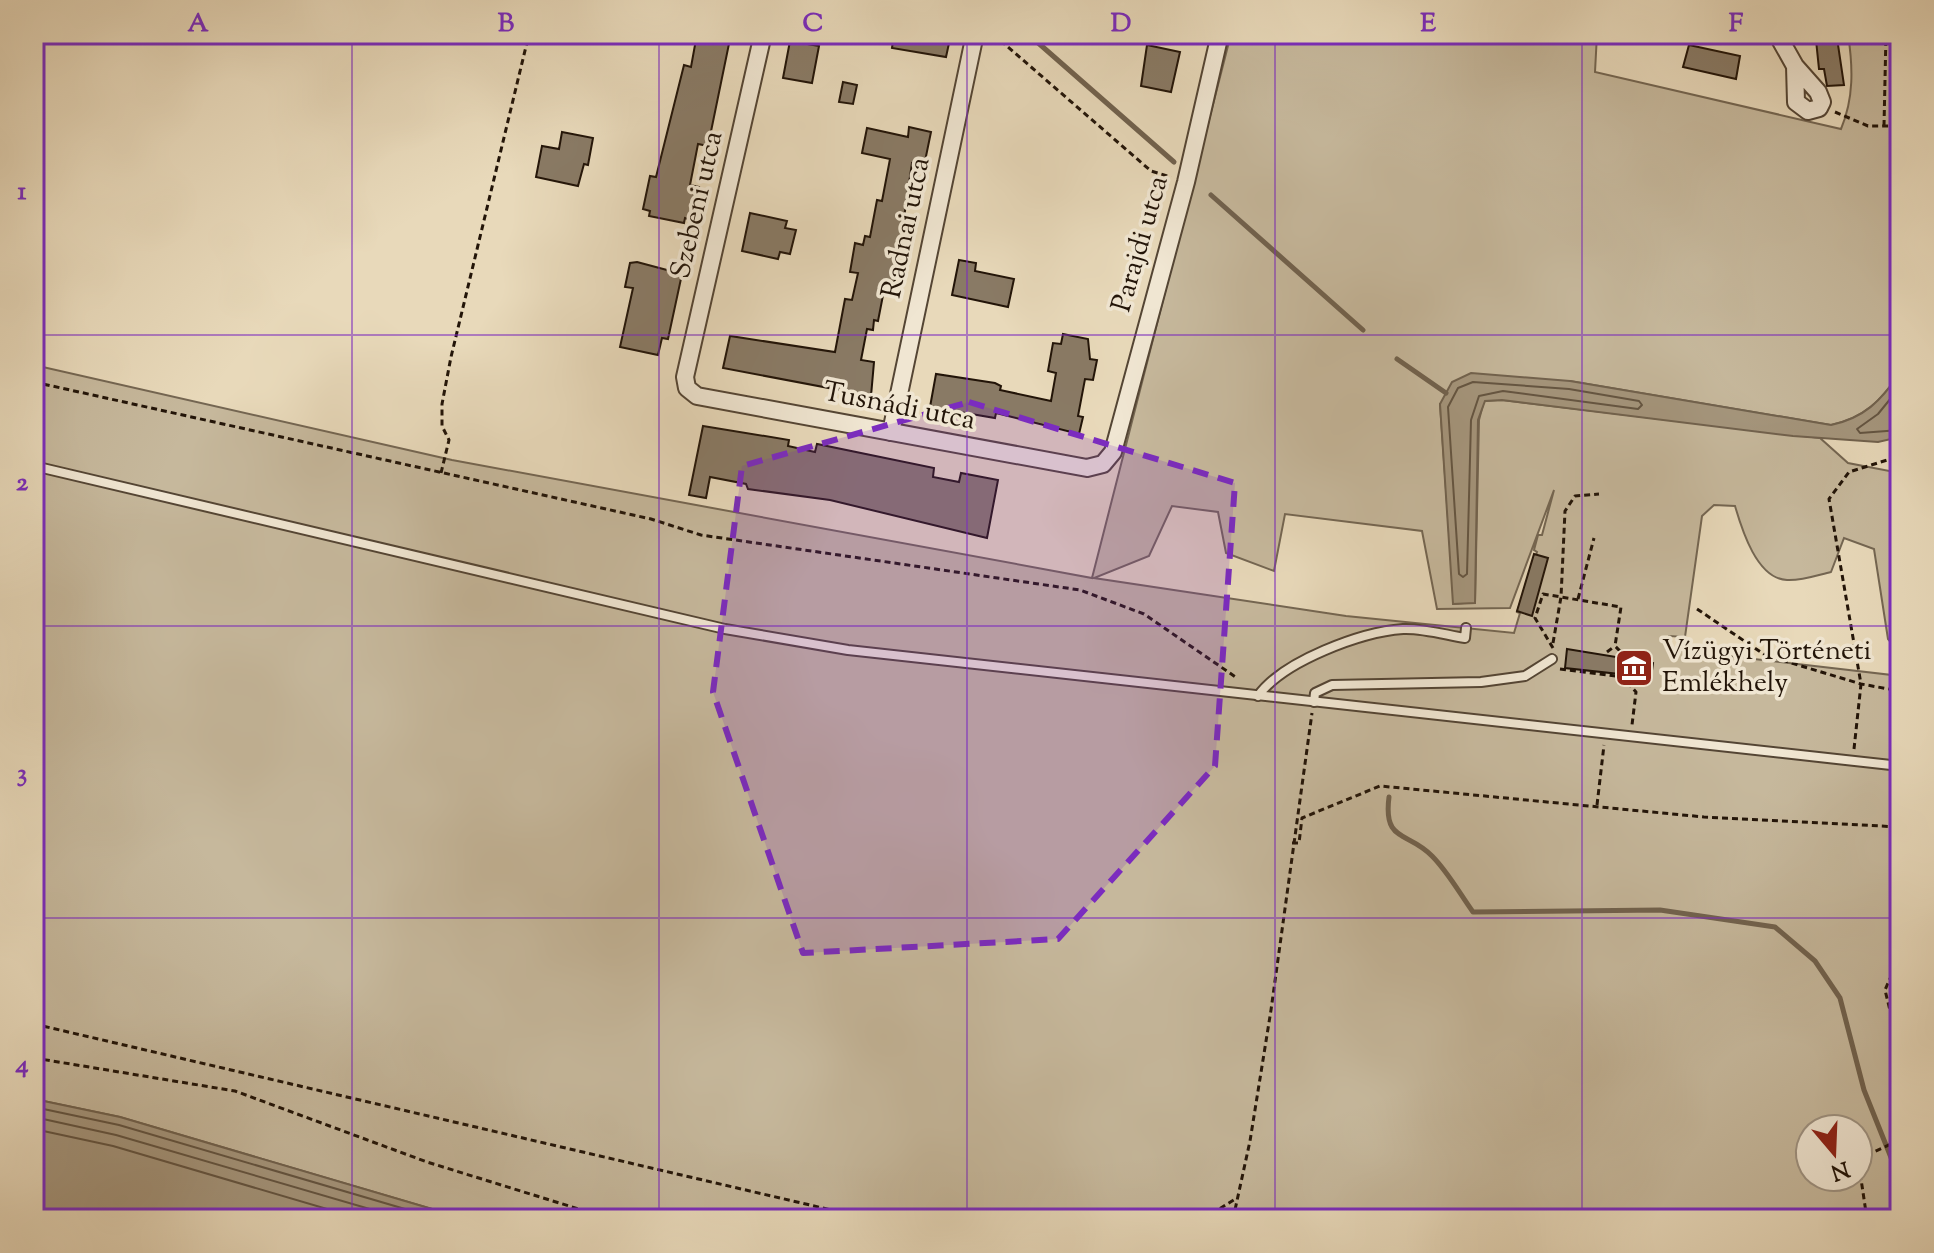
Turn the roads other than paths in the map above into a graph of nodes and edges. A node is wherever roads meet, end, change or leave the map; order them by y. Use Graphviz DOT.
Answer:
graph roads {
  1 [pos="763,34"];
  2 [pos="975,34"];
  3 [pos="1220,34"];
  4 [pos="1777,34"];
  5 [pos="1795,66"];
  6 [pos="687,388"];
  7 [pos="891,432"];
  8 [pos="1103,464"];
  9 [pos="34,466"];
  10 [pos="1466,628"];
  11 [pos="1550,660"];
  12 [pos="1258,696"];
  13 [pos="1314,702"];
  14 [pos="1900,766"];
  1 -- 6 [label="street, Szebeni utca"];
  2 -- 7 [label="street, Radnai utca"];
  3 -- 8 [label="street, Parajdi utca"];
  4 -- 5 [label="street"];
  5 -- 5 [label="street"];
  6 -- 7 [label="street, Tusnádi utca"];
  7 -- 8 [label="street, Tusnádi utca"];
  9 -- 12 [label="lane"];
  10 -- 12 [label="lane"];
  11 -- 13 [label="lane"];
  12 -- 13 [label="lane"];
  13 -- 14 [label="lane"];
}
